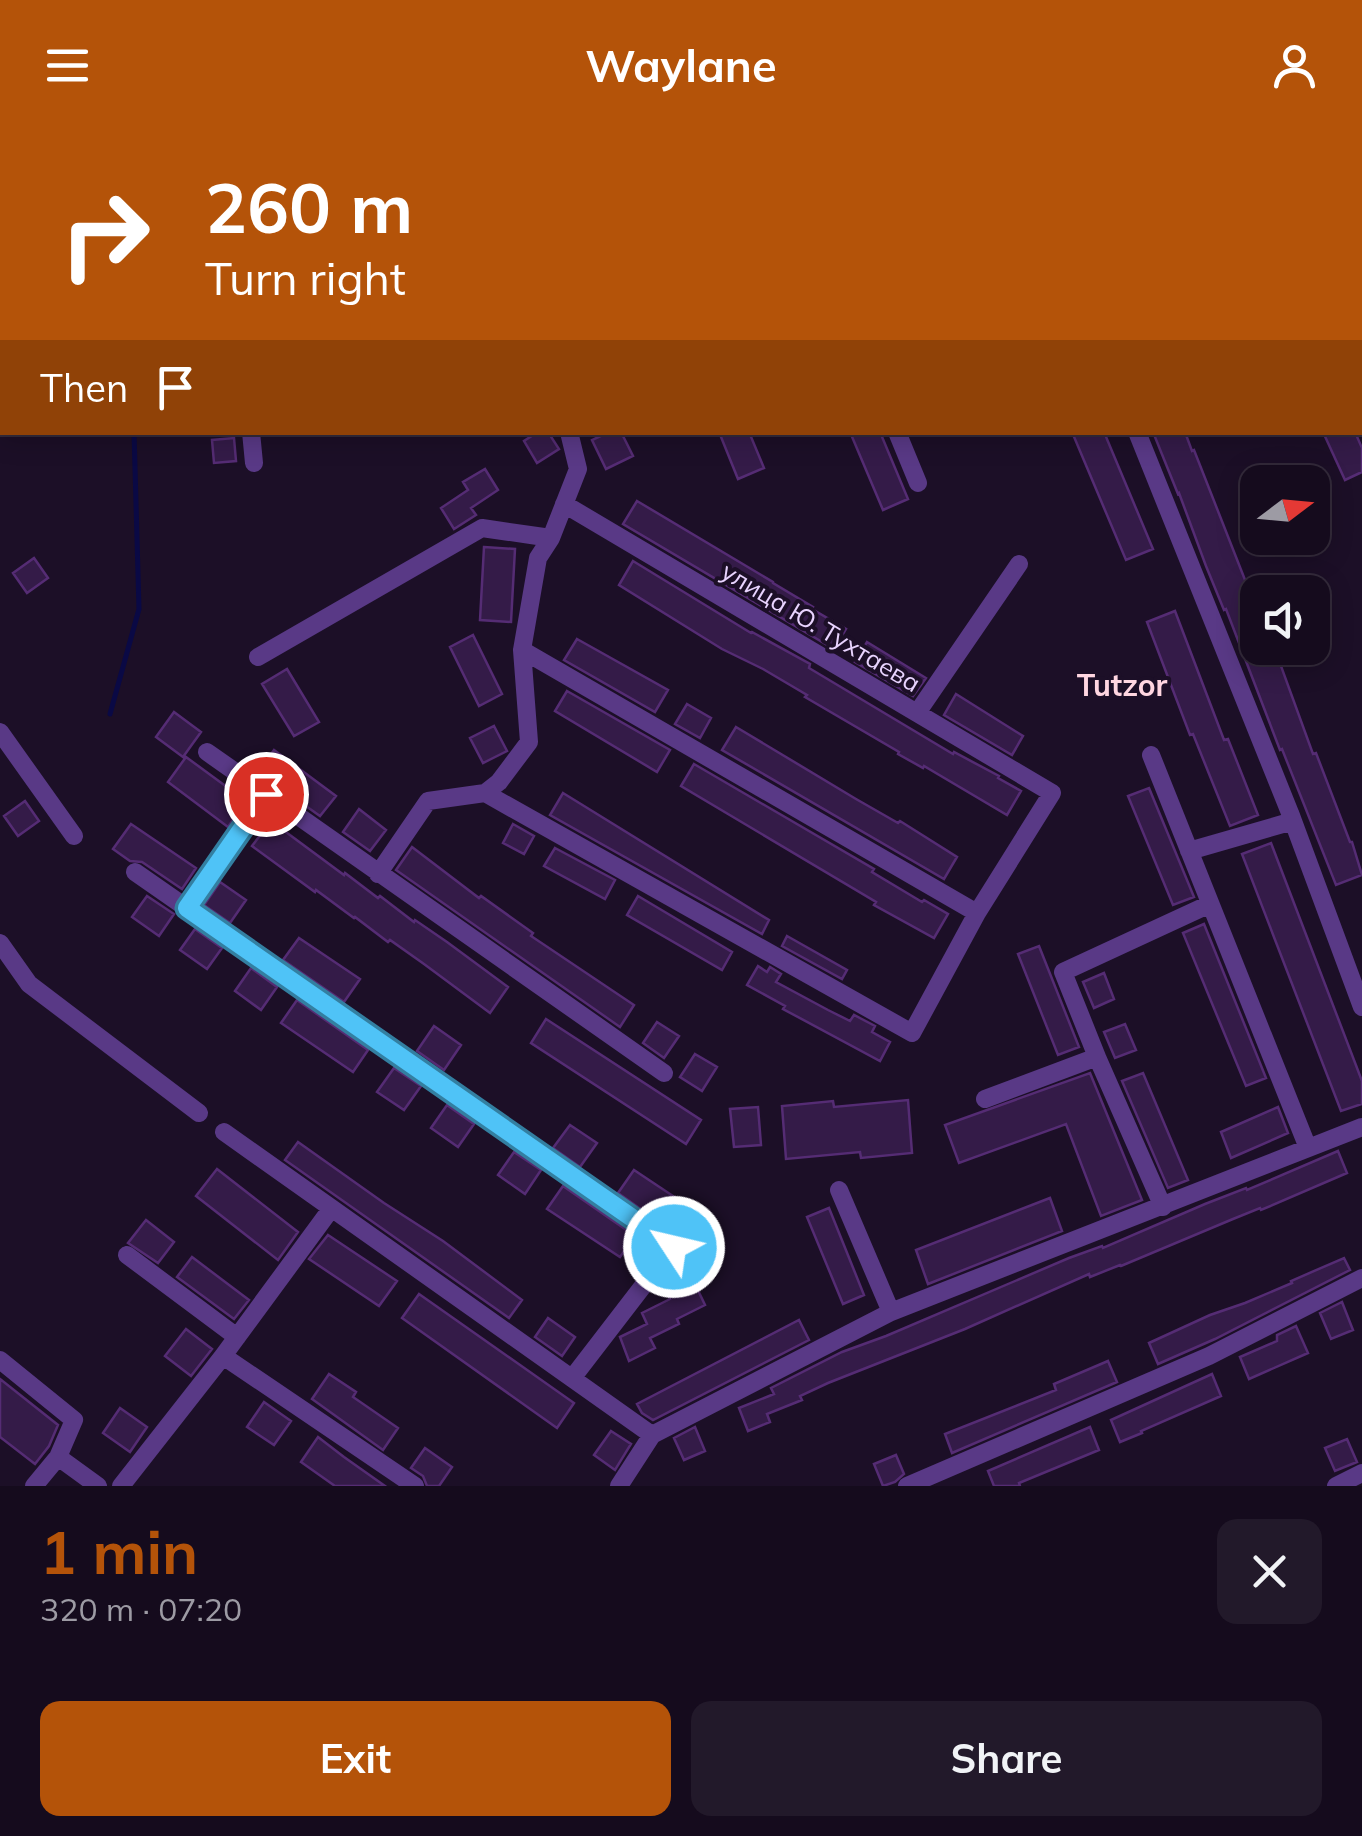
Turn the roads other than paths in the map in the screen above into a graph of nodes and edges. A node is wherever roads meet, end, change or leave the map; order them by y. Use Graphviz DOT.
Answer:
graph roads {
  1 [pos="251,435"];
  2 [pos="571,435"];
  3 [pos="898,435"];
  4 [pos="1139,435"];
  5 [pos="254,463"];
  6 [pos="918,483"];
  7 [pos="564,504"];
  8 [pos="550,538"];
  9 [pos="1019,564"];
  10 [pos="522,650"];
  11 [pos="258,657"];
  12 [pos="917,714"];
  13 [pos="0,732"];
  14 [pos="206,752"];
  15 [pos="1151,756"];
  16 [pos="485,793"];
  17 [pos="266,794"];
  18 [pos="1293,821"];
  19 [pos="74,836"];
  20 [pos="1190,850"];
  21 [pos="135,872"];
  22 [pos="378,874"];
  23 [pos="1210,904"];
  24 [pos="187,908"];
  25 [pos="978,912"];
  26 [pos="0,943"];
  27 [pos="1362,1006"];
  28 [pos="1097,1058"];
  29 [pos="664,1073"];
  30 [pos="985,1098"];
  31 [pos="199,1113"];
  32 [pos="1362,1128"];
  33 [pos="224,1132"];
  34 [pos="1308,1148"];
  35 [pos="838,1190"];
  36 [pos="1162,1207"];
  37 [pos="331,1209"];
  38 [pos="127,1254"];
  39 [pos="1362,1278"];
  40 [pos="891,1312"];
  41 [pos="237,1337"];
  42 [pos="224,1356"];
  43 [pos="0,1360"];
  44 [pos="573,1377"];
  45 [pos="652,1435"];
  46 [pos="58,1457"];
  47 [pos="1362,1473"];
  48 [pos="34,1486"];
  49 [pos="98,1486"];
  50 [pos="121,1486"];
  51 [pos="415,1486"];
  52 [pos="619,1486"];
  53 [pos="907,1486"];
  54 [pos="1336,1486"];
  1 -- 5 [label="street"];
  2 -- 7 [label="street"];
  3 -- 6 [label="street"];
  4 -- 18 [label="street"];
  7 -- 8 [label="street"];
  7 -- 12 [label="street, улица Ю. Тухтаева"];
  8 -- 10 [label="street"];
  8 -- 11 [label="street"];
  9 -- 12 [label="street"];
  10 -- 16 [label="street"];
  10 -- 25 [label="street"];
  12 -- 25 [label="street, улица Ю. Тухтаева"];
  13 -- 19 [label="street"];
  14 -- 17 [label="street"];
  15 -- 20 [label="street"];
  16 -- 22 [label="street"];
  16 -- 25 [label="street"];
  17 -- 22 [label="street"];
  17 -- 24 [label="street"];
  18 -- 20 [label="street"];
  18 -- 27 [label="street"];
  20 -- 23 [label="street"];
  21 -- 24 [label="street"];
  22 -- 29 [label="street"];
  23 -- 28 [label="street"];
  23 -- 34 [label="street"];
  24 -- 44 [label="street"];
  26 -- 31 [label="street"];
  28 -- 30 [label="street"];
  28 -- 36 [label="street"];
  32 -- 34 [label="street"];
  33 -- 37 [label="street"];
  34 -- 36 [label="street"];
  35 -- 40 [label="street"];
  36 -- 40 [label="street"];
  37 -- 41 [label="street"];
  37 -- 44 [label="street"];
  38 -- 41 [label="street"];
  39 -- 53 [label="street"];
  40 -- 45 [label="street"];
  41 -- 42 [label="street"];
  42 -- 50 [label="street"];
  42 -- 51 [label="street"];
  43 -- 46 [label="street"];
  44 -- 45 [label="street"];
  45 -- 52 [label="street"];
  46 -- 48 [label="street"];
  46 -- 49 [label="street"];
  47 -- 54 [label="street"];
}
